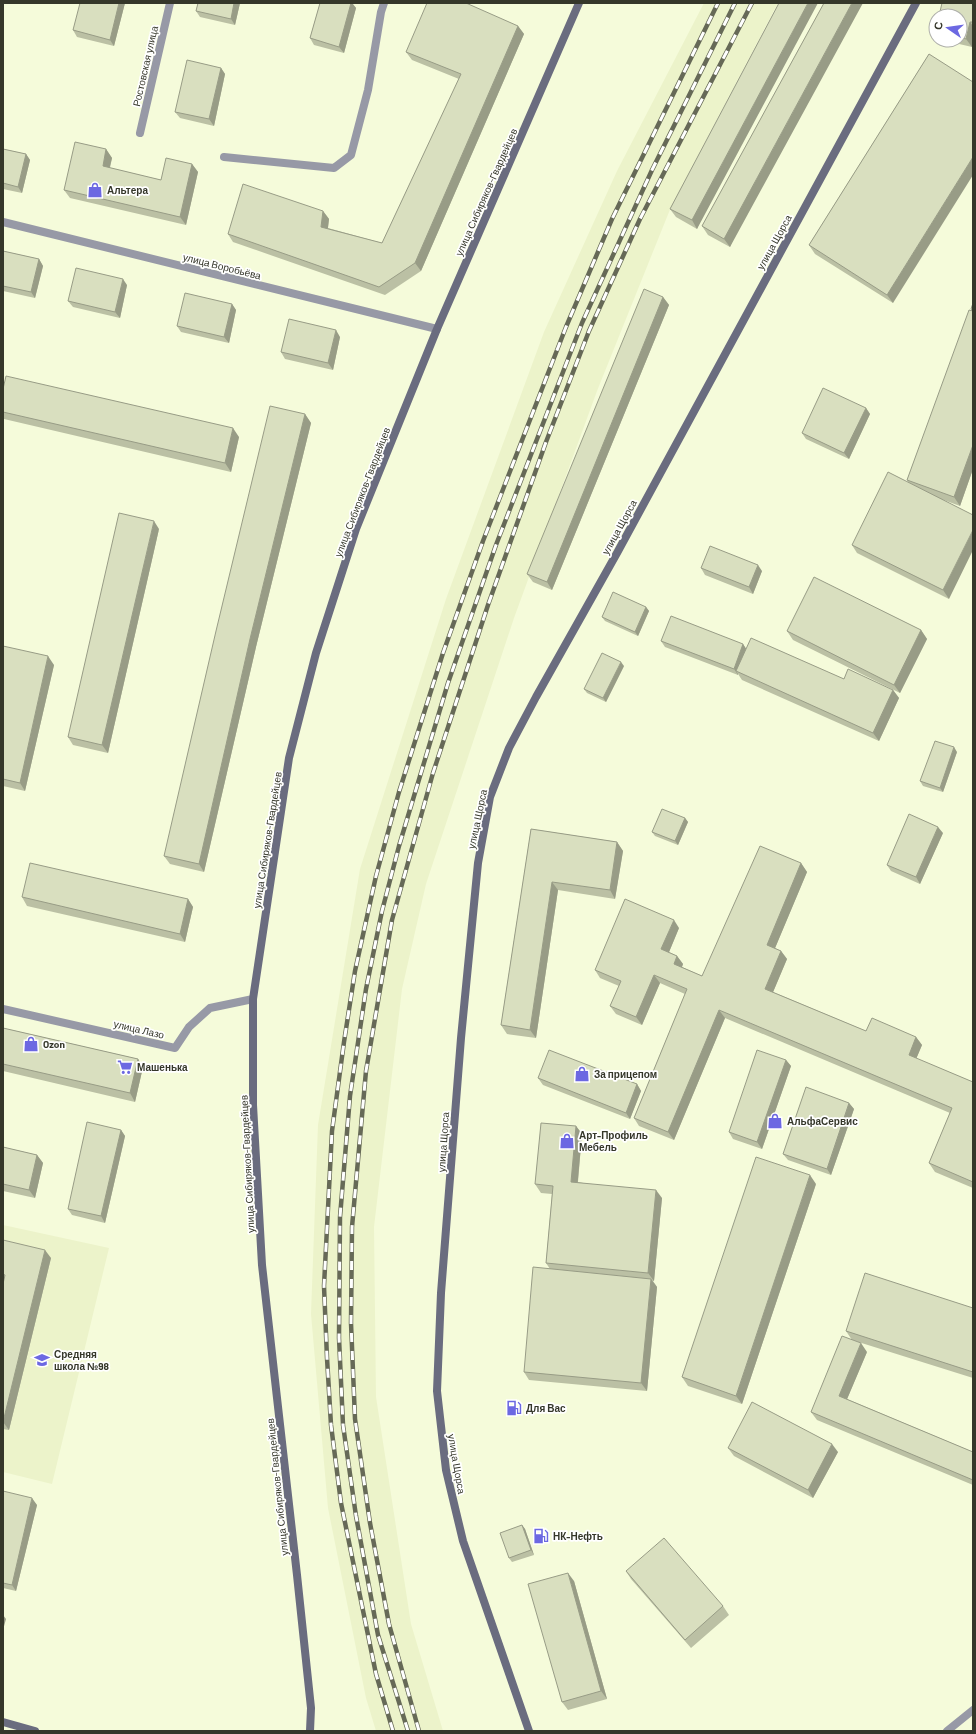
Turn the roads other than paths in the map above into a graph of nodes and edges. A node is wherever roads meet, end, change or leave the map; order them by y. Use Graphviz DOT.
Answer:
graph roads {
  1 [pos="170,3"];
  2 [pos="384,3"];
  3 [pos="579,3"];
  4 [pos="916,3"];
  5 [pos="140,133"];
  6 [pos="224,157"];
  7 [pos="3,222"];
  8 [pos="437,329"];
  9 [pos="253,999"];
  10 [pos="3,1009"];
  11 [pos="973,1710"];
  12 [pos="3,1722"];
  13 [pos="35,1731"];
  14 [pos="310,1731"];
  15 [pos="529,1731"];
  16 [pos="947,1731"];
  1 -- 5 [label="street, Ростовская улица"];
  2 -- 6 [label="street"];
  3 -- 8 [label="main road, улица Сибиряков-Гвардейцев"];
  4 -- 15 [label="main road, улица Щорса"];
  7 -- 8 [label="street, улица Воробьёва"];
  8 -- 9 [label="main road, улица Сибиряков-Гвардейцев"];
  9 -- 10 [label="street, улица Лазо"];
  9 -- 14 [label="main road, улица Сибиряков-Гвардейцев"];
  11 -- 16 [label="street"];
  12 -- 13 [label="main road"];
}
